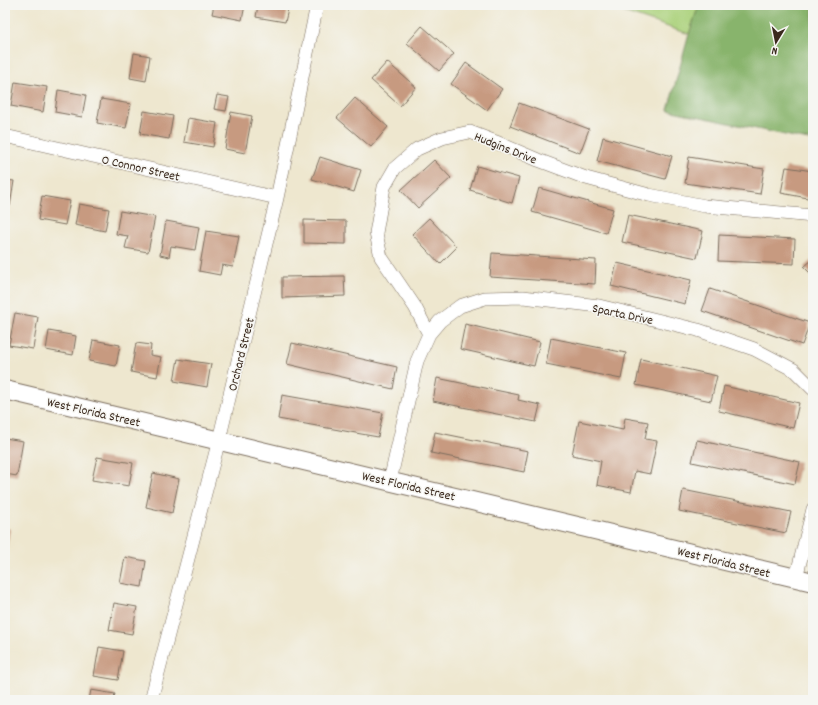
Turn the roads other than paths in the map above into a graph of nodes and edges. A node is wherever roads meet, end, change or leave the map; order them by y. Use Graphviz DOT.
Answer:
graph roads {
  1 [pos="317,5"];
  2 [pos="5,136"];
  3 [pos="277,198"];
  4 [pos="813,216"];
  5 [pos="429,334"];
  6 [pos="5,390"];
  7 [pos="813,390"];
  8 [pos="219,440"];
  9 [pos="390,481"];
  10 [pos="813,509"];
  11 [pos="804,580"];
  12 [pos="151,700"];
  1 -- 3 [label="street, Orchard Street"];
  2 -- 3 [label="street, O Connor Street"];
  3 -- 8 [label="street, Orchard Street"];
  4 -- 5 [label="street, Hudgins Drive"];
  5 -- 7 [label="street, Sparta Drive"];
  5 -- 9 [label="street"];
  6 -- 8 [label="main road, West Florida Street"];
  8 -- 9 [label="main road, West Florida Street"];
  8 -- 12 [label="street, Orchard Street"];
  9 -- 11 [label="main road, West Florida Street"];
  10 -- 11 [label="street"];
}
